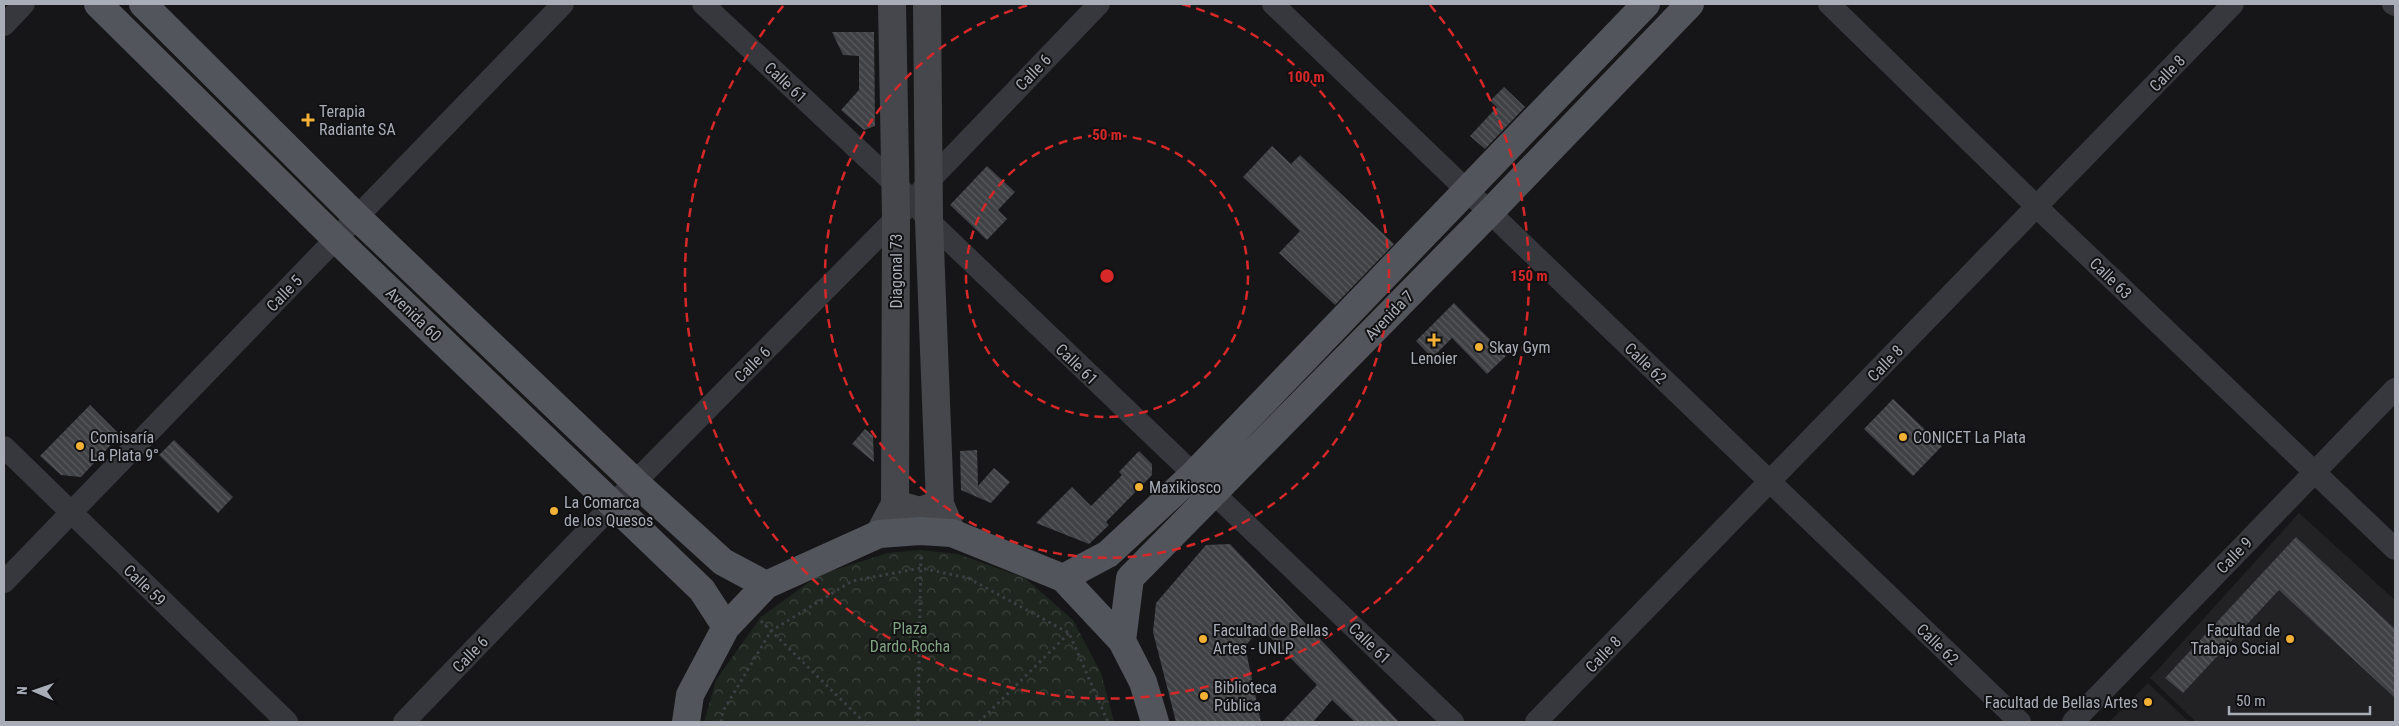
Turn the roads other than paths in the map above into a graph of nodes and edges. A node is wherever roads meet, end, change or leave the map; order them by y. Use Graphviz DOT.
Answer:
graph roads {
  1 [pos="24,4"];
  2 [pos="98,4"];
  3 [pos="143,4"];
  4 [pos="563,4"];
  5 [pos="703,4"];
  6 [pos="892,4"];
  7 [pos="927,4"];
  8 [pos="1099,4"];
  9 [pos="1273,4"];
  10 [pos="1646,4"];
  11 [pos="1690,4"];
  12 [pos="1829,4"];
  13 [pos="2234,4"];
  14 [pos="4,25"];
  15 [pos="1467,190"];
  16 [pos="913,201"];
  17 [pos="2037,207"];
  18 [pos="1490,212"];
  19 [pos="357,217"];
  20 [pos="336,239"];
  21 [pos="2395,389"];
  22 [pos="4,448"];
  23 [pos="2314,472"];
  24 [pos="1193,475"];
  25 [pos="635,482"];
  26 [pos="1769,482"];
  27 [pos="1213,494"];
  28 [pos="895,504"];
  29 [pos="940,504"];
  30 [pos="613,506"];
  31 [pos="71,513"];
  32 [pos="952,533"];
  33 [pos="878,534"];
  34 [pos="2395,549"];
  35 [pos="723,562"];
  36 [pos="1063,578"];
  37 [pos="4,582"];
  38 [pos="766,586"];
  39 [pos="702,590"];
  40 [pos="726,627"];
  41 [pos="1122,641"];
  42 [pos="287,722"];
  43 [pos="404,722"];
  44 [pos="686,722"];
  45 [pos="1155,722"];
  46 [pos="1453,722"];
  47 [pos="1536,722"];
  48 [pos="2020,722"];
  49 [pos="2073,722"];
  1 -- 14 [label="street"];
  2 -- 20 [label="main road, Avenida 60"];
  3 -- 19 [label="main road, Avenida 60"];
  4 -- 19 [label="street, Calle 5"];
  5 -- 16 [label="street, Calle 61"];
  6 -- 16 [label="main road, Diagonal 73"];
  7 -- 16 [label="main road, Diagonal 73"];
  8 -- 16 [label="street, Calle 6"];
  9 -- 15 [label="street, Calle 62"];
  10 -- 15 [label="main road, Avenida 7"];
  11 -- 18 [label="main road, Avenida 7"];
  12 -- 17 [label="street, Calle 63"];
  13 -- 17 [label="street, Calle 8"];
  15 -- 18 [label="street, Calle 62"];
  15 -- 24 [label="main road, Avenida 7"];
  16 -- 24 [label="street, Calle 61"];
  16 -- 25 [label="street, Calle 6"];
  16 -- 28 [label="main road, Diagonal 73"];
  16 -- 29 [label="main road, Diagonal 73"];
  17 -- 23 [label="street, Calle 63"];
  17 -- 26 [label="street, Calle 8"];
  18 -- 26 [label="street, Calle 62"];
  18 -- 27 [label="main road, Avenida 7"];
  19 -- 20 [label="street, Calle 5"];
  19 -- 25 [label="main road, Avenida 60"];
  20 -- 30 [label="main road, Avenida 60"];
  20 -- 31 [label="street, Calle 5"];
  21 -- 23 [label="street, Calle 9"];
  22 -- 31 [label="street, Calle 59"];
  23 -- 34 [label="street, Calle 63"];
  23 -- 49 [label="street, Calle 9"];
  24 -- 27 [label="street, Calle 61"];
  24 -- 36 [label="main road, Avenida 7"];
  25 -- 30 [label="street, Calle 6"];
  25 -- 35 [label="main road, Avenida 60"];
  26 -- 47 [label="street, Calle 8"];
  26 -- 48 [label="street, Calle 62"];
  27 -- 41 [label="main road, Avenida 7"];
  27 -- 46 [label="street, Calle 61"];
  28 -- 29 [label="main road"];
  28 -- 33 [label="main road, Diagonal 73"];
  29 -- 32 [label="main road, Diagonal 73"];
  30 -- 39 [label="main road, Avenida 60"];
  30 -- 43 [label="street, Calle 6"];
  31 -- 37 [label="street, Calle 5"];
  31 -- 42 [label="street, Calle 59"];
  32 -- 33 [label="main road"];
  32 -- 36 [label="main road"];
  33 -- 38 [label="main road"];
  35 -- 38 [label="main road, Avenida 60"];
  35 -- 39 [label="main road"];
  36 -- 41 [label="main road"];
  38 -- 40 [label="main road"];
  39 -- 40 [label="main road, Avenida 60"];
  40 -- 44 [label="main road"];
  41 -- 45 [label="main road"];
}
